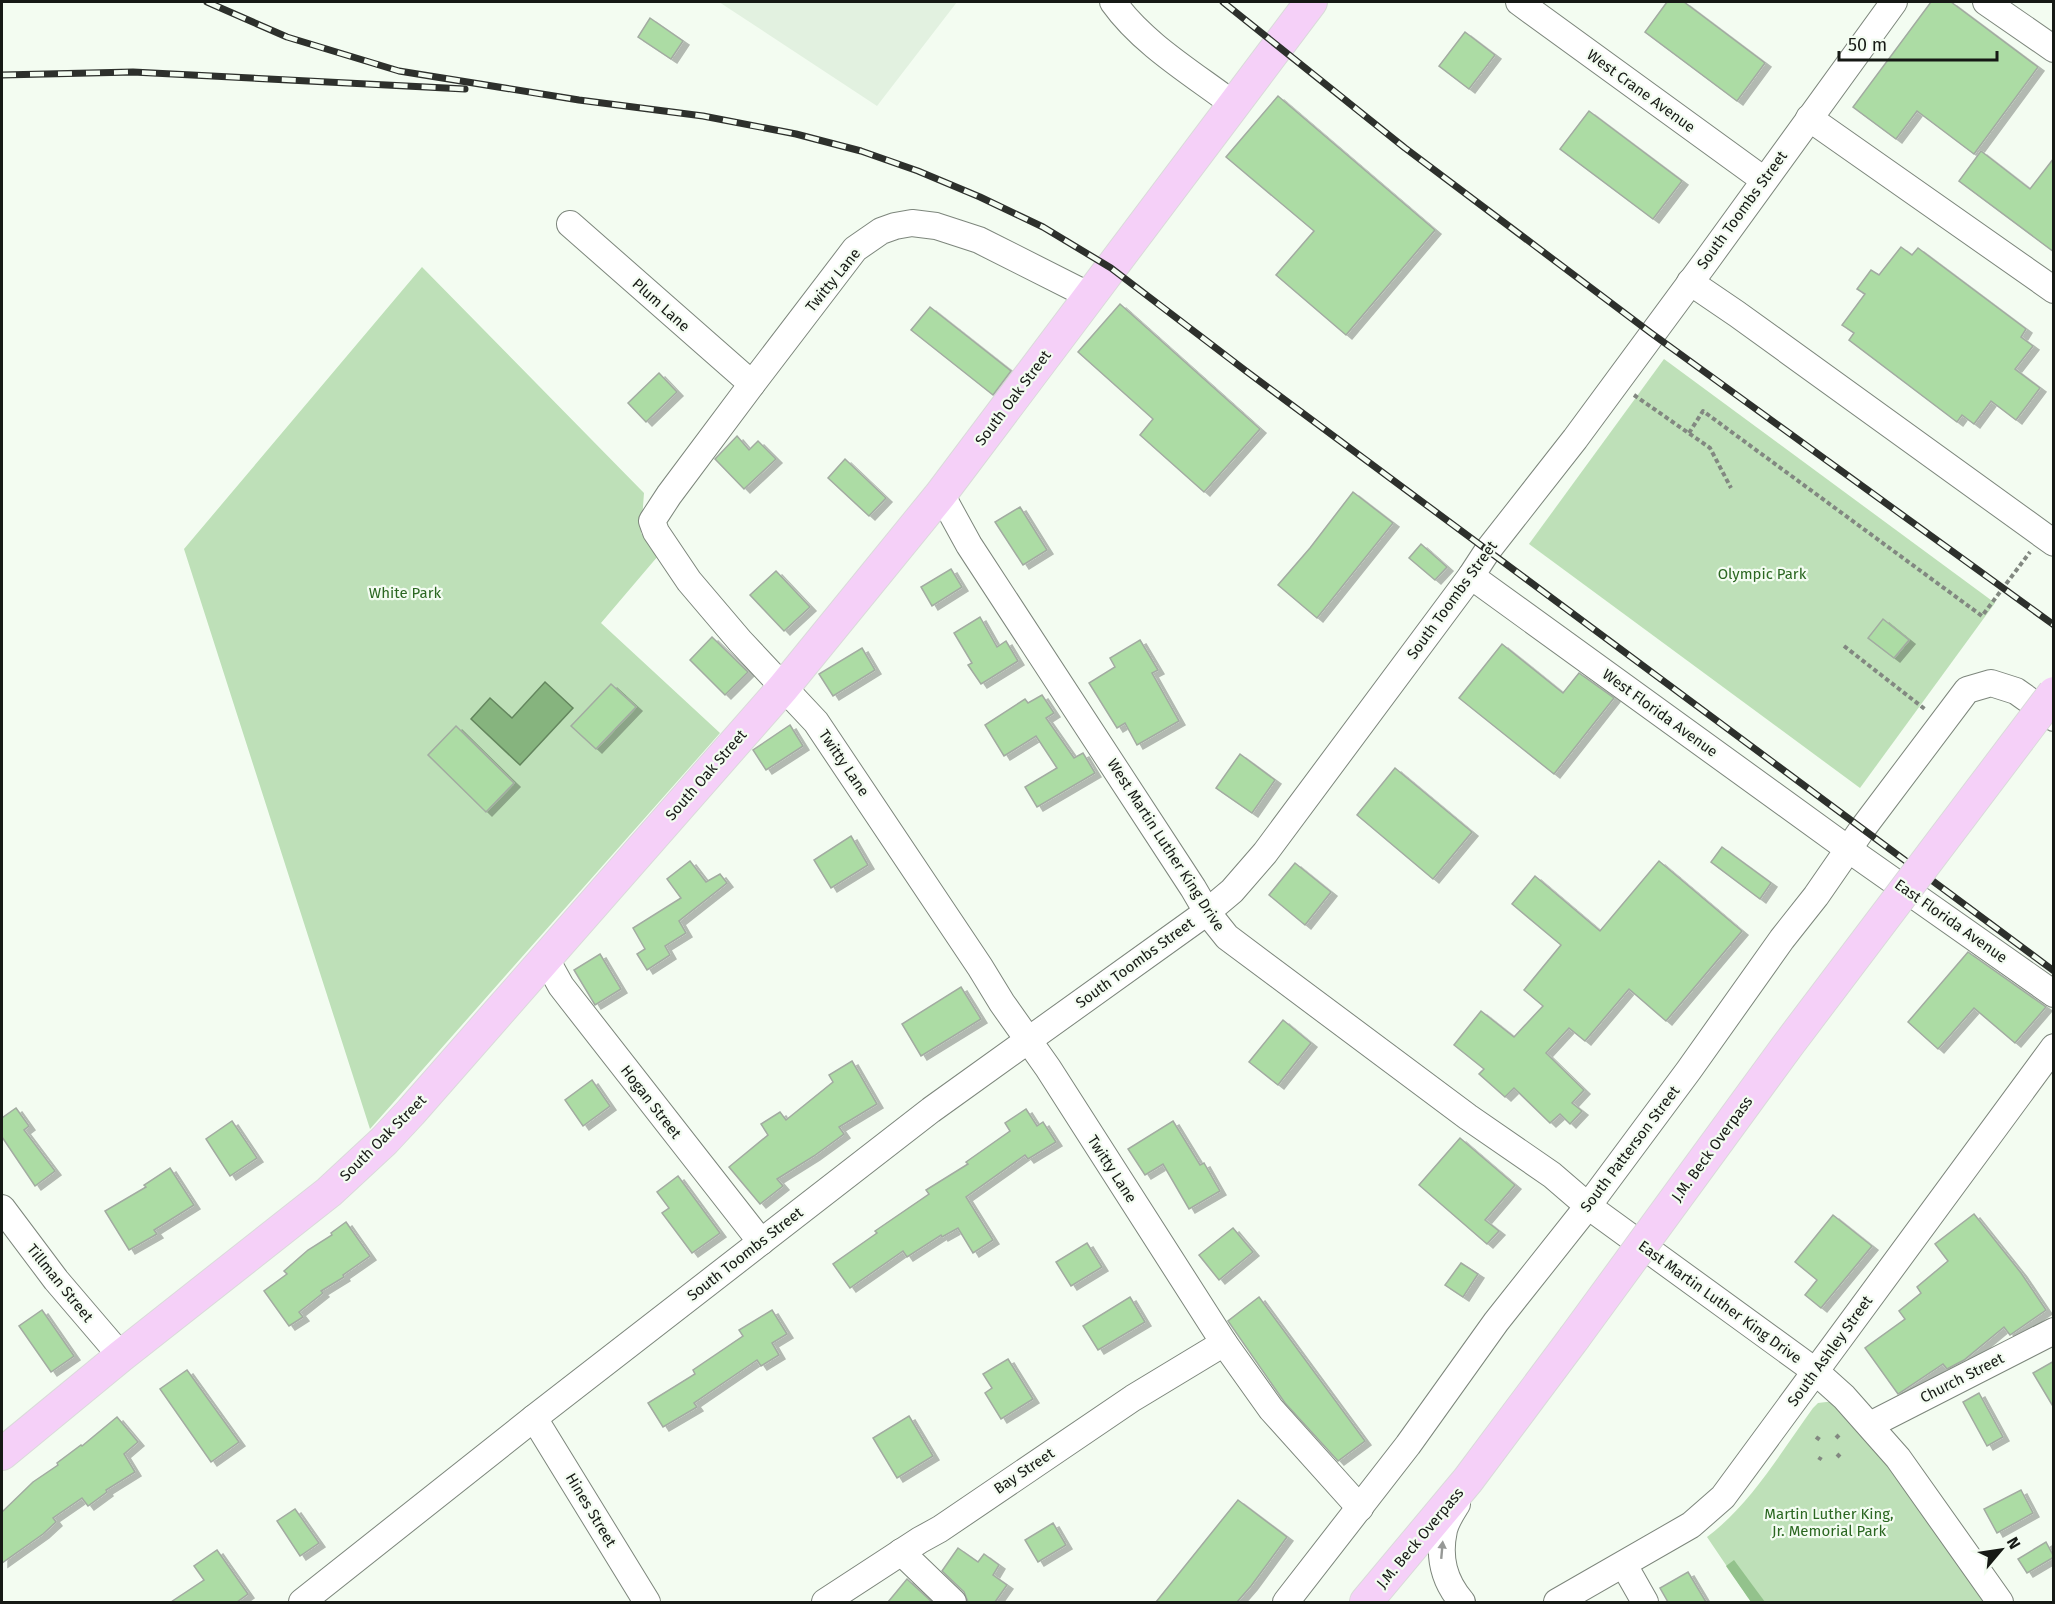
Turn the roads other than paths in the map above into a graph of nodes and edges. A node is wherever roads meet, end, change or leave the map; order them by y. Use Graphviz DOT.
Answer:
graph roads {
  1 [pos="1113,2"];
  2 [pos="1311,2"];
  3 [pos="1519,2"];
  4 [pos="1894,2"];
  5 [pos="1986,2"];
  6 [pos="2054,49"];
  7 [pos="1233,104"];
  8 [pos="1809,117"];
  9 [pos="1764,180"];
  10 [pos="570,224"];
  11 [pos="1690,282"];
  12 [pos="2054,290"];
  13 [pos="1090,296"];
  14 [pos="752,384"];
  15 [pos="941,494"];
  16 [pos="2048,539"];
  17 [pos="1471,576"];
  18 [pos="783,688"];
  19 [pos="2054,693"];
  20 [pos="2054,718"];
  21 [pos="1848,849"];
  22 [pos="1207,912"];
  23 [pos="546,959"];
  24 [pos="2054,993"];
  25 [pos="1028,1039"];
  26 [pos="2054,1047"];
  27 [pos="1588,1206"];
  28 [pos="2,1208"];
  29 [pos="761,1242"];
  30 [pos="2054,1331"];
  31 [pos="1224,1343"];
  32 [pos="121,1356"];
  33 [pos="1815,1371"];
  34 [pos="534,1418"];
  35 [pos="1870,1425"];
  36 [pos="2,1454"];
  37 [pos="1468,1480"];
  38 [pos="1360,1508"];
  39 [pos="901,1552"];
  40 [pos="1624,1564"];
  41 [pos="302,1602"];
  42 [pos="647,1602"];
  43 [pos="825,1602"];
  44 [pos="953,1602"];
  45 [pos="1286,1602"];
  46 [pos="1366,1602"];
  47 [pos="1462,1602"];
  48 [pos="1557,1602"];
  49 [pos="1645,1602"];
  50 [pos="2000,1602"];
  1 -- 7 [label="street"];
  2 -- 7 [label="main road, South Oak Street"];
  3 -- 9 [label="street, West Crane Avenue"];
  4 -- 8 [label="street, South Toombs Street"];
  5 -- 6 [label="street"];
  7 -- 13 [label="main road, South Oak Street"];
  8 -- 9 [label="street, South Toombs Street"];
  8 -- 12 [label="street"];
  9 -- 11 [label="street, South Toombs Street"];
  10 -- 14 [label="street, Plum Lane"];
  11 -- 16 [label="street"];
  11 -- 17 [label="street, South Toombs Street"];
  13 -- 14 [label="street, Twitty Lane"];
  13 -- 15 [label="main road, South Oak Street"];
  14 -- 18 [label="street, Twitty Lane"];
  15 -- 18 [label="main road, South Oak Street"];
  15 -- 22 [label="street, West Martin Luther King Drive"];
  17 -- 21 [label="street, West Florida Avenue"];
  17 -- 22 [label="street, South Toombs Street"];
  18 -- 23 [label="main road, South Oak Street"];
  18 -- 25 [label="street, Twitty Lane"];
  19 -- 37 [label="main road, J.M. Beck Overpass, bridge"];
  20 -- 21 [label="street, South Patterson Street"];
  21 -- 24 [label="street, East Florida Avenue"];
  21 -- 27 [label="street, South Patterson Street"];
  22 -- 25 [label="street, South Toombs Street"];
  22 -- 27 [label="street, West Martin Luther King Drive"];
  23 -- 29 [label="street, Hogan Street"];
  23 -- 32 [label="main road, South Oak Street"];
  25 -- 29 [label="street, South Toombs Street"];
  25 -- 31 [label="street, Twitty Lane"];
  26 -- 33 [label="street, South Ashley Street"];
  27 -- 33 [label="street, East Martin Luther King Drive"];
  27 -- 38 [label="street, South Patterson Street"];
  28 -- 32 [label="street, Tillman Street"];
  29 -- 34 [label="street, South Toombs Street"];
  30 -- 35 [label="street, Church Street"];
  31 -- 38 [label="street, Twitty Lane"];
  31 -- 39 [label="street, Bay Street"];
  32 -- 36 [label="main road, South Oak Street"];
  33 -- 35 [label="street, East Martin Luther King Drive"];
  33 -- 40 [label="street, South Ashley Street"];
  34 -- 41 [label="street, South Toombs Street"];
  34 -- 42 [label="street, Hines Street"];
  35 -- 50 [label="street, East Martin Luther King Drive"];
  37 -- 46 [label="main road, J.M. Beck Overpass"];
  47 -- 37 [label="street, one-way"];
  38 -- 45 [label="street, South Patterson Street"];
  39 -- 43 [label="street, Bay Street"];
  39 -- 44 [label="street"];
  40 -- 48 [label="street, South Ashley Street"];
  40 -- 49 [label="street"];
}
